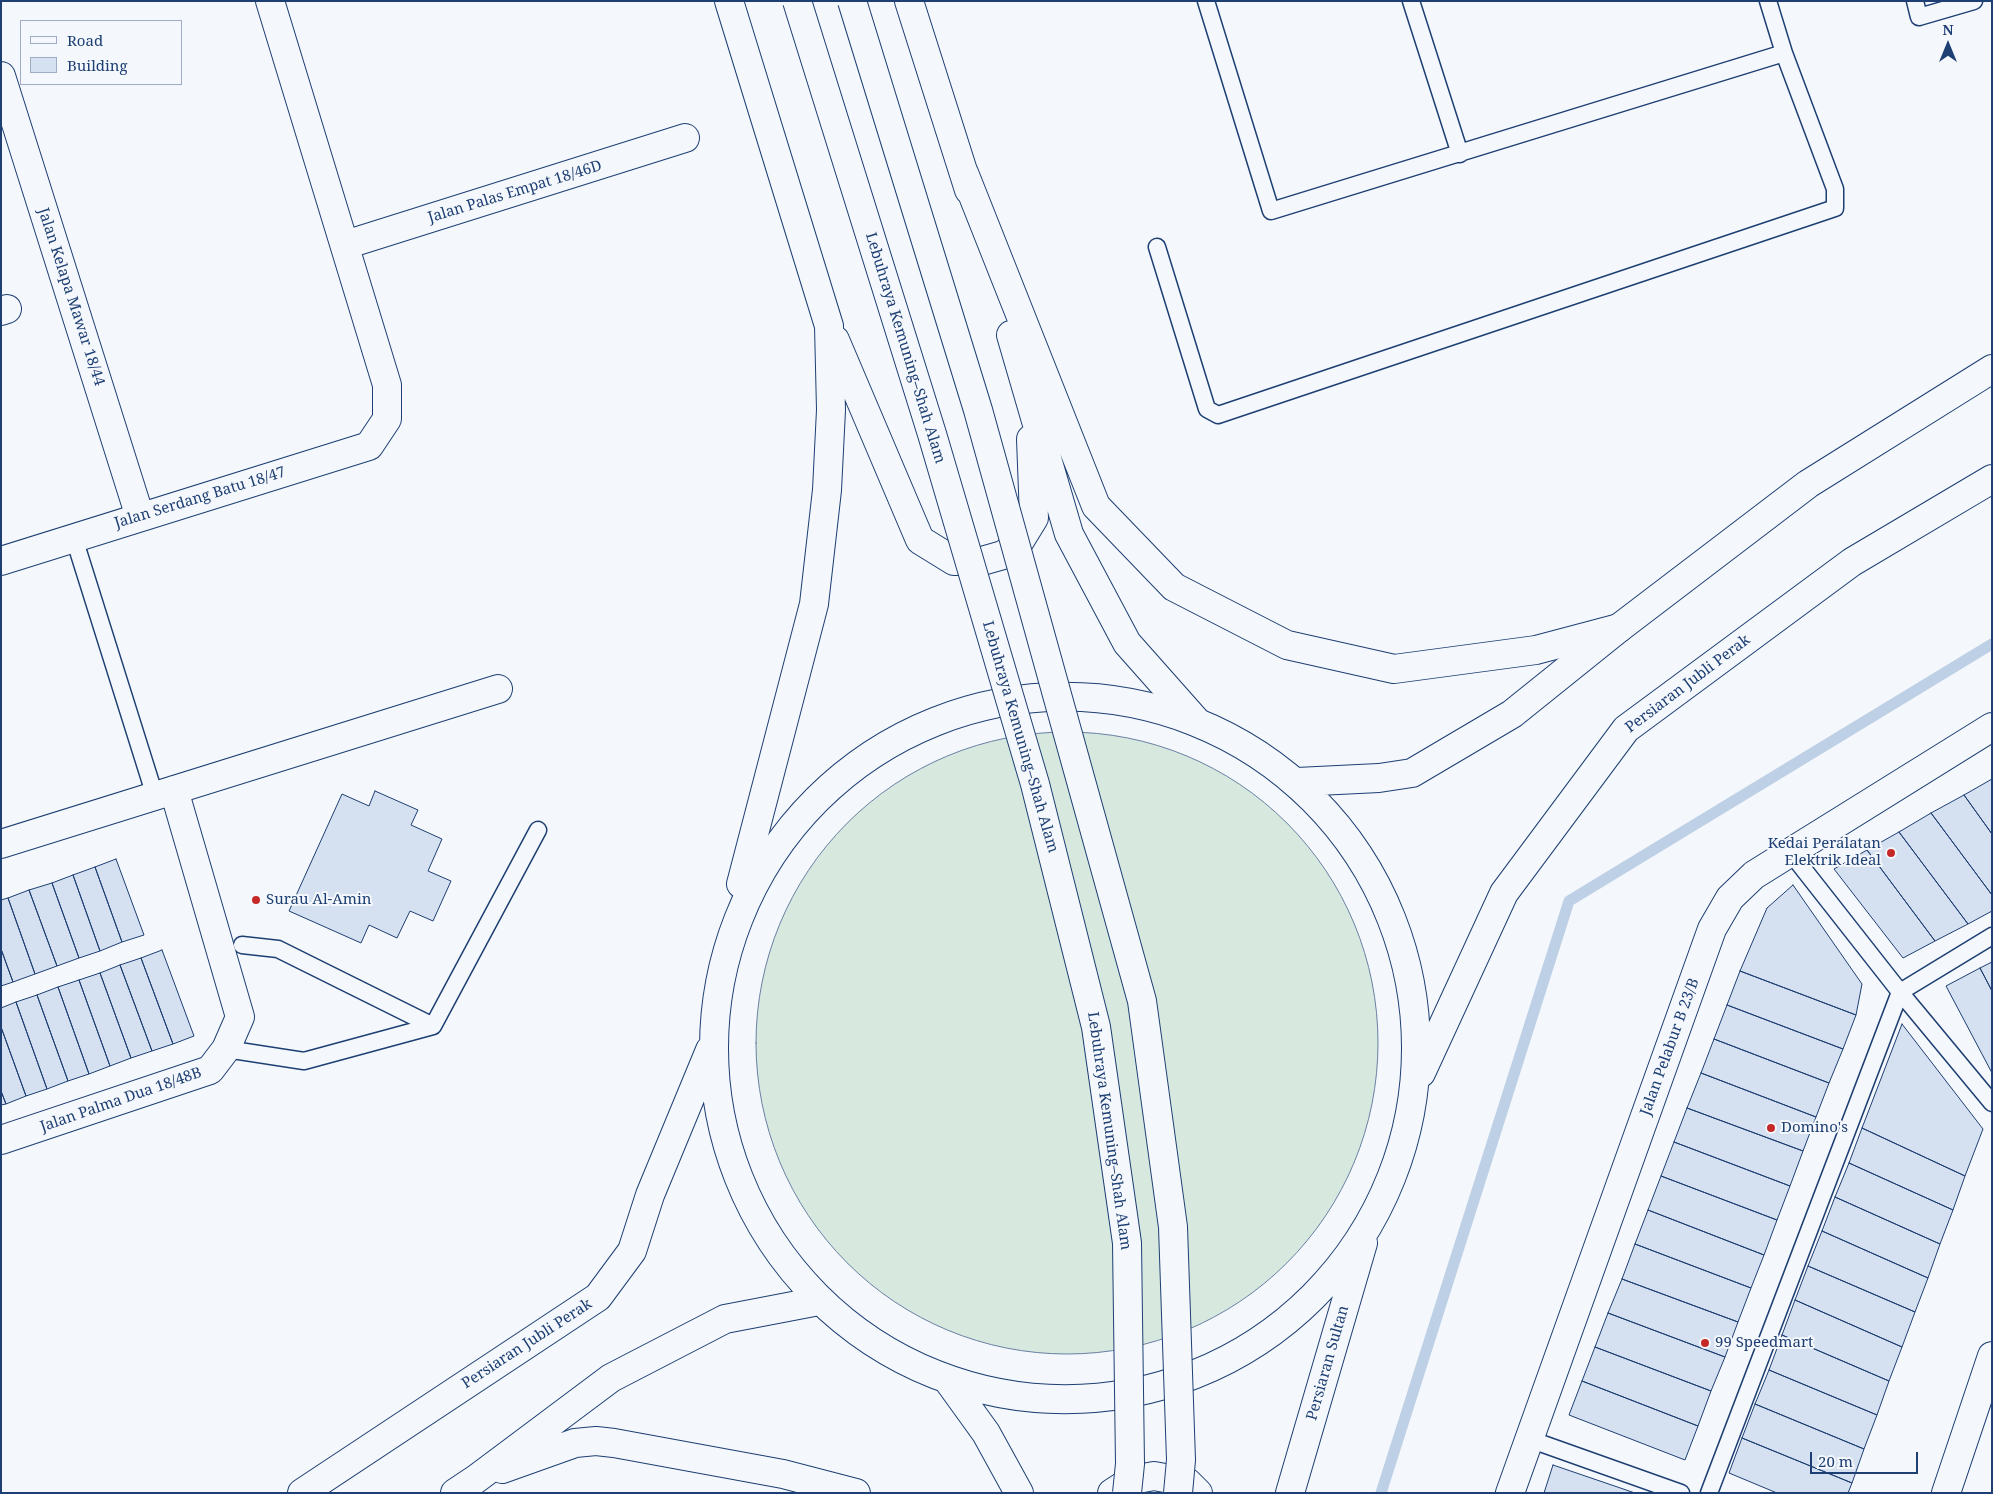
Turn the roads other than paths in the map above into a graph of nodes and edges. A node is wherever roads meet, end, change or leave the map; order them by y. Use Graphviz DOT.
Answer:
graph roads {
  1 [pos="270,1"];
  2 [pos="729,1"];
  3 [pos="797,1"];
  4 [pos="852,1"];
  5 [pos="910,1"];
  6 [pos="1206,1"];
  7 [pos="1411,1"];
  8 [pos="1768,1"];
  9 [pos="1915,1"];
  10 [pos="1974,1"];
  11 [pos="1784,54"];
  12 [pos="1,76"];
  13 [pos="685,138"];
  14 [pos="1460,154"];
  15 [pos="964,173"];
  16 [pos="345,245"];
  17 [pos="1157,247"];
  18 [pos="829,326"];
  19 [pos="1992,369"];
  20 [pos="1030,398"];
  21 [pos="1992,478"];
  22 [pos="140,517"];
  23 [pos="74,538"];
  24 [pos="1,561"];
  25 [pos="1619,628"];
  26 [pos="498,690"];
  27 [pos="1197,722"];
  28 [pos="1992,727"];
  29 [pos="1297,782"];
  30 [pos="165,793"];
  31 [pos="538,830"];
  32 [pos="1,844"];
  33 [pos="1790,852"];
  34 [pos="741,884"];
  35 [pos="1992,936"];
  36 [pos="242,944"];
  37 [pos="1900,992"];
  38 [pos="433,1026"];
  39 [pos="711,1048"];
  40 [pos="226,1049"];
  41 [pos="1417,1082"];
  42 [pos="1992,1103"];
  43 [pos="1,1140"];
  44 [pos="1365,1234"];
  45 [pos="819,1301"];
  46 [pos="1992,1356"];
  47 [pos="947,1379"];
  48 [pos="1529,1439"];
  49 [pos="466,1486"];
  50 [pos="302,1493"];
  51 [pos="856,1493"];
  52 [pos="1019,1493"];
  53 [pos="1112,1493"];
  54 [pos="1127,1493"];
  55 [pos="1178,1493"];
  56 [pos="1198,1493"];
  57 [pos="1290,1493"];
  58 [pos="1510,1493"];
  59 [pos="1681,1493"];
  60 [pos="1709,1493"];
  61 [pos="1946,1493"];
  1 -- 16 [label="main road"];
  2 -- 18 [label="main road"];
  3 -- 54 [label="main road, Lebuhraya Kemuning–Shah Alam, bridge"];
  4 -- 55 [label="main road, bridge"];
  5 -- 15 [label="main road"];
  6 -- 14 [label="lane"];
  7 -- 14 [label="lane"];
  8 -- 11 [label="lane"];
  9 -- 10 [label="lane"];
  11 -- 14 [label="lane"];
  11 -- 17 [label="lane"];
  12 -- 22 [label="main road, Jalan Kelapa Mawar 18/44"];
  13 -- 16 [label="main road, Jalan Palas Empat 18/46D"];
  15 -- 20 [label="main road"];
  15 -- 25 [label="main road"];
  16 -- 22 [label="main road, Jalan Serdang Batu 18/47"];
  18 -- 20 [label="main road"];
  18 -- 34 [label="main road"];
  19 -- 25 [label="main road"];
  20 -- 27 [label="main road"];
  21 -- 41 [label="main road, Persiaran Jubli Perak"];
  22 -- 23 [label="main road, Jalan Serdang Batu 18/47"];
  23 -- 24 [label="main road, Jalan Serdang Batu 18/47"];
  23 -- 30 [label="lane"];
  25 -- 29 [label="main road"];
  26 -- 30 [label="main road"];
  27 -- 29 [label="main road"];
  27 -- 34 [label="main road"];
  28 -- 33 [label="main road, Jalan Pelabur B 23/B"];
  29 -- 41 [label="main road"];
  30 -- 32 [label="main road"];
  30 -- 40 [label="main road, Jalan Palma Dua 18/48B"];
  31 -- 38 [label="lane"];
  33 -- 37 [label="lane"];
  33 -- 48 [label="main road, Jalan Pelabur B 23/B"];
  34 -- 39 [label="main road"];
  35 -- 37 [label="lane"];
  36 -- 38 [label="lane"];
  37 -- 42 [label="lane"];
  37 -- 60 [label="lane"];
  38 -- 40 [label="lane"];
  39 -- 45 [label="main road"];
  39 -- 50 [label="main road, Persiaran Jubli Perak"];
  40 -- 43 [label="main road, Jalan Palma Dua 18/48B"];
  41 -- 44 [label="main road"];
  44 -- 47 [label="main road"];
  44 -- 57 [label="main road, Persiaran Sultan"];
  45 -- 47 [label="main road"];
  45 -- 49 [label="main road"];
  46 -- 61 [label="main road"];
  47 -- 52 [label="main road"];
  48 -- 58 [label="main road, Jalan Pelabur B 23/B"];
  48 -- 59 [label="lane"];
  49 -- 51 [label="main road"];
  53 -- 56 [label="main road"];
}
